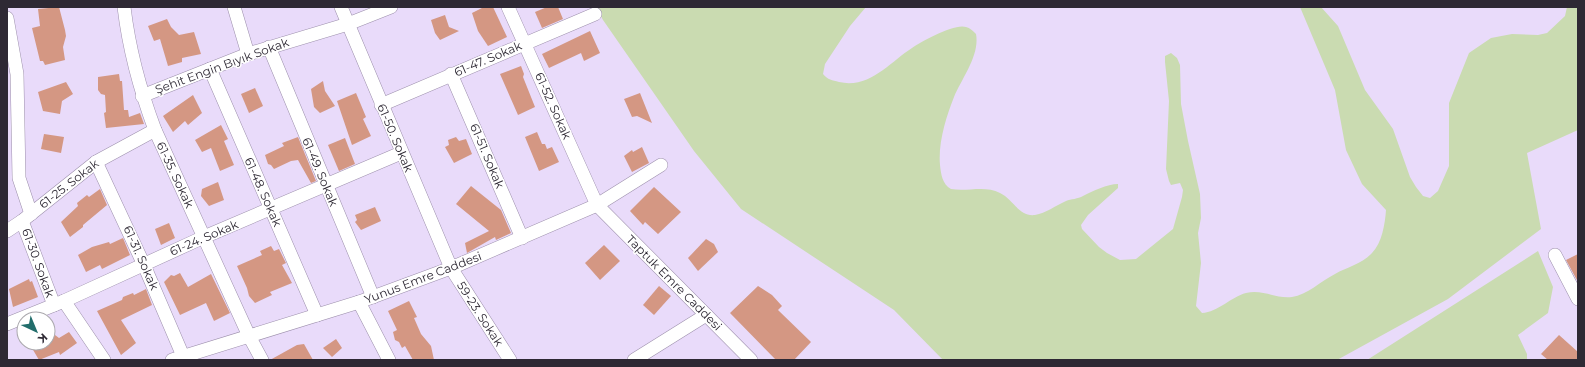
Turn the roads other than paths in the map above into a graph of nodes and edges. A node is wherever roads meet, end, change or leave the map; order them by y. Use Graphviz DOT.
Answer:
graph roads {
  1 [pos="124,7"];
  2 [pos="234,7"];
  3 [pos="341,7"];
  4 [pos="391,7"];
  5 [pos="508,7"];
  6 [pos="595,14"];
  7 [pos="7,18"];
  8 [pos="348,24"];
  9 [pos="525,43"];
  10 [pos="269,47"];
  11 [pos="248,54"];
  12 [pos="210,69"];
  13 [pos="451,74"];
  14 [pos="142,96"];
  15 [pos="381,104"];
  16 [pos="155,130"];
  17 [pos="401,153"];
  18 [pos="96,162"];
  19 [pos="661,165"];
  20 [pos="13,167"];
  21 [pos="326,186"];
  22 [pos="597,205"];
  23 [pos="271,210"];
  24 [pos="27,218"];
  25 [pos="7,231"];
  26 [pos="204,237"];
  27 [pos="522,238"];
  28 [pos="1555,256"];
  29 [pos="144,265"];
  30 [pos="451,268"];
  31 [pos="373,297"];
  32 [pos="1578,300"];
  33 [pos="359,302"];
  34 [pos="59,303"];
  35 [pos="317,315"];
  36 [pos="706,315"];
  37 [pos="7,324"];
  38 [pos="249,336"];
  39 [pos="177,358"];
  40 [pos="104,360"];
  41 [pos="262,360"];
  42 [pos="389,360"];
  43 [pos="510,360"];
  44 [pos="634,360"];
  45 [pos="751,360"];
  1 -- 14 [label="street, 61-35. Sokak"];
  2 -- 11 [label="street"];
  3 -- 8 [label="street, 61-50. Sokak"];
  4 -- 8 [label="street, Şehit Engin Bıyık Sokak"];
  5 -- 9 [label="street, 61-52. Sokak"];
  6 -- 9 [label="street, 61-47. Sokak"];
  7 -- 20 [label="street, 61-30. Sokak"];
  8 -- 10 [label="street, Şehit Engin Bıyık Sokak"];
  8 -- 15 [label="street, 61-50. Sokak"];
  9 -- 13 [label="street, 61-47. Sokak"];
  9 -- 22 [label="street, 61-52. Sokak"];
  10 -- 11 [label="street, Şehit Engin Bıyık Sokak"];
  10 -- 21 [label="street, 61-49. Sokak"];
  11 -- 12 [label="street, Şehit Engin Bıyık Sokak"];
  12 -- 14 [label="street, Şehit Engin Bıyık Sokak"];
  12 -- 23 [label="street, 61-48. Sokak"];
  13 -- 15 [label="street, 61-47. Sokak"];
  13 -- 27 [label="street, 61-51. Sokak"];
  14 -- 16 [label="street, 61-35. Sokak"];
  15 -- 17 [label="street, 61-50. Sokak"];
  16 -- 18 [label="street, 61-25. Sokak"];
  16 -- 26 [label="street, 61-35. Sokak"];
  17 -- 21 [label="street, 61-24. Sokak"];
  17 -- 30 [label="street, 61-50. Sokak"];
  18 -- 24 [label="street, 61-25. Sokak"];
  18 -- 29 [label="street, 61-31. Sokak"];
  19 -- 22 [label="street, Yunus Emre Caddesi"];
  20 -- 24 [label="street, 61-30. Sokak"];
  21 -- 23 [label="street, 61-24. Sokak"];
  21 -- 31 [label="street, 61-49. Sokak"];
  22 -- 27 [label="street, Yunus Emre Caddesi"];
  22 -- 36 [label="street, Taptuk Emre Caddesi"];
  23 -- 26 [label="street, 61-24. Sokak"];
  23 -- 35 [label="street, 61-48. Sokak"];
  24 -- 25 [label="street, 61-25. Sokak"];
  24 -- 34 [label="street, 61-30. Sokak"];
  26 -- 29 [label="street, 61-24. Sokak"];
  26 -- 38 [label="street, 61-35. Sokak"];
  27 -- 30 [label="street, Yunus Emre Caddesi"];
  28 -- 32 [label="street"];
  29 -- 34 [label="street, 61-24. Sokak"];
  29 -- 39 [label="street, 61-31. Sokak"];
  30 -- 31 [label="street, Yunus Emre Caddesi"];
  30 -- 43 [label="street, 59-23. Sokak"];
  31 -- 33 [label="street, Yunus Emre Caddesi"];
  33 -- 35 [label="street, Yunus Emre Caddesi"];
  33 -- 42 [label="street"];
  34 -- 37 [label="street, 61-24. Sokak"];
  34 -- 40 [label="street, 61-30. Sokak"];
  35 -- 38 [label="street, Yunus Emre Caddesi"];
  36 -- 44 [label="street"];
  36 -- 45 [label="street, Taptuk Emre Caddesi"];
  38 -- 39 [label="street, Yunus Emre Caddesi"];
  38 -- 41 [label="street, 61-35. Sokak"];
}
